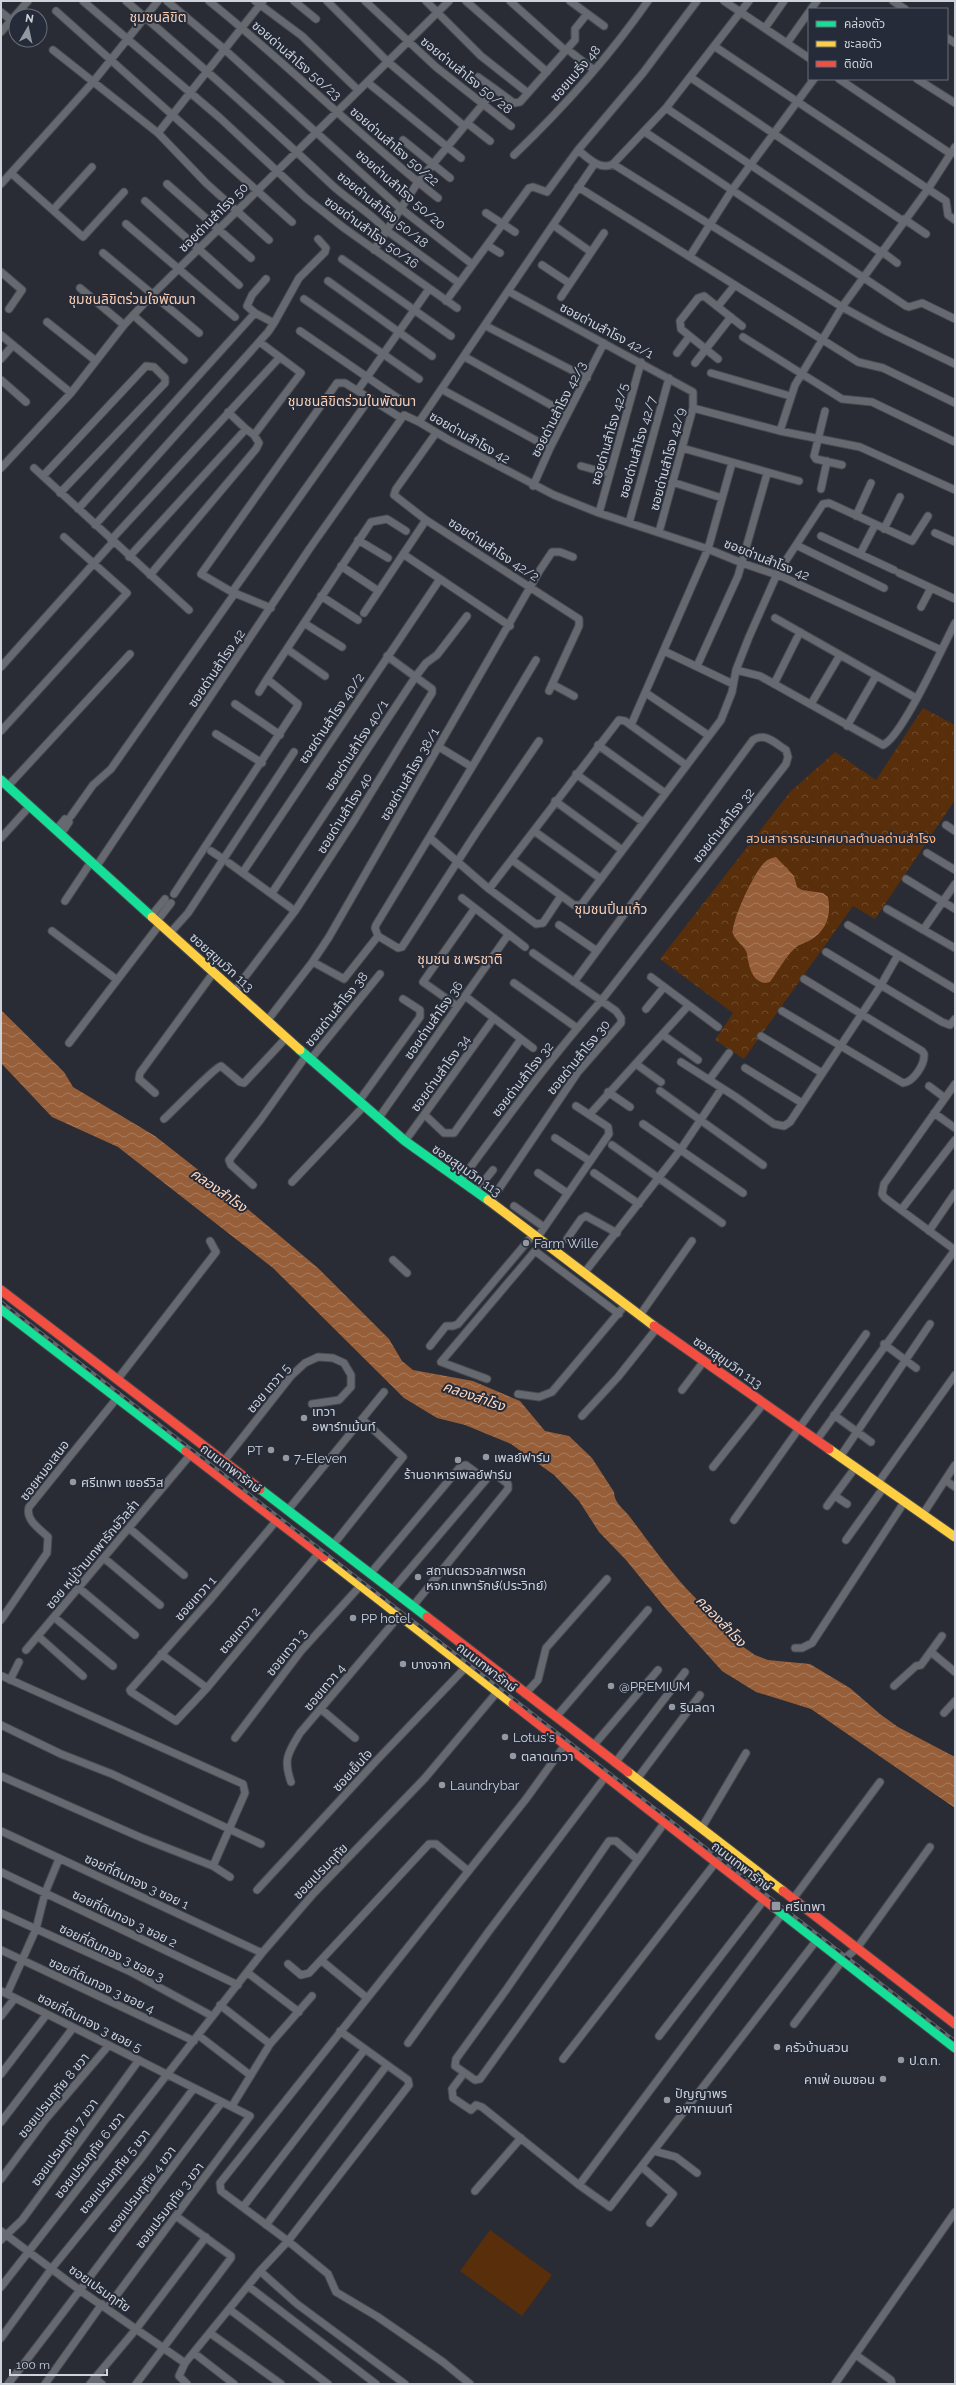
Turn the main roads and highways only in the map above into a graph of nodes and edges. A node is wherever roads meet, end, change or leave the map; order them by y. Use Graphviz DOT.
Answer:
graph roads {
  1 [pos="4,784"];
  2 [pos="1,1290"];
  3 [pos="1,1309"];
  4 [pos="955,1537"];
  5 [pos="955,2024"];
  6 [pos="955,2048"];
  1 -- 4 [label="main road, ซอยสุขุมวิท 113"];
  2 -- 5 [label="main road, ถนนเทพารักษ์"];
  3 -- 6 [label="main road, ถนนเทพารักษ์"];
}
